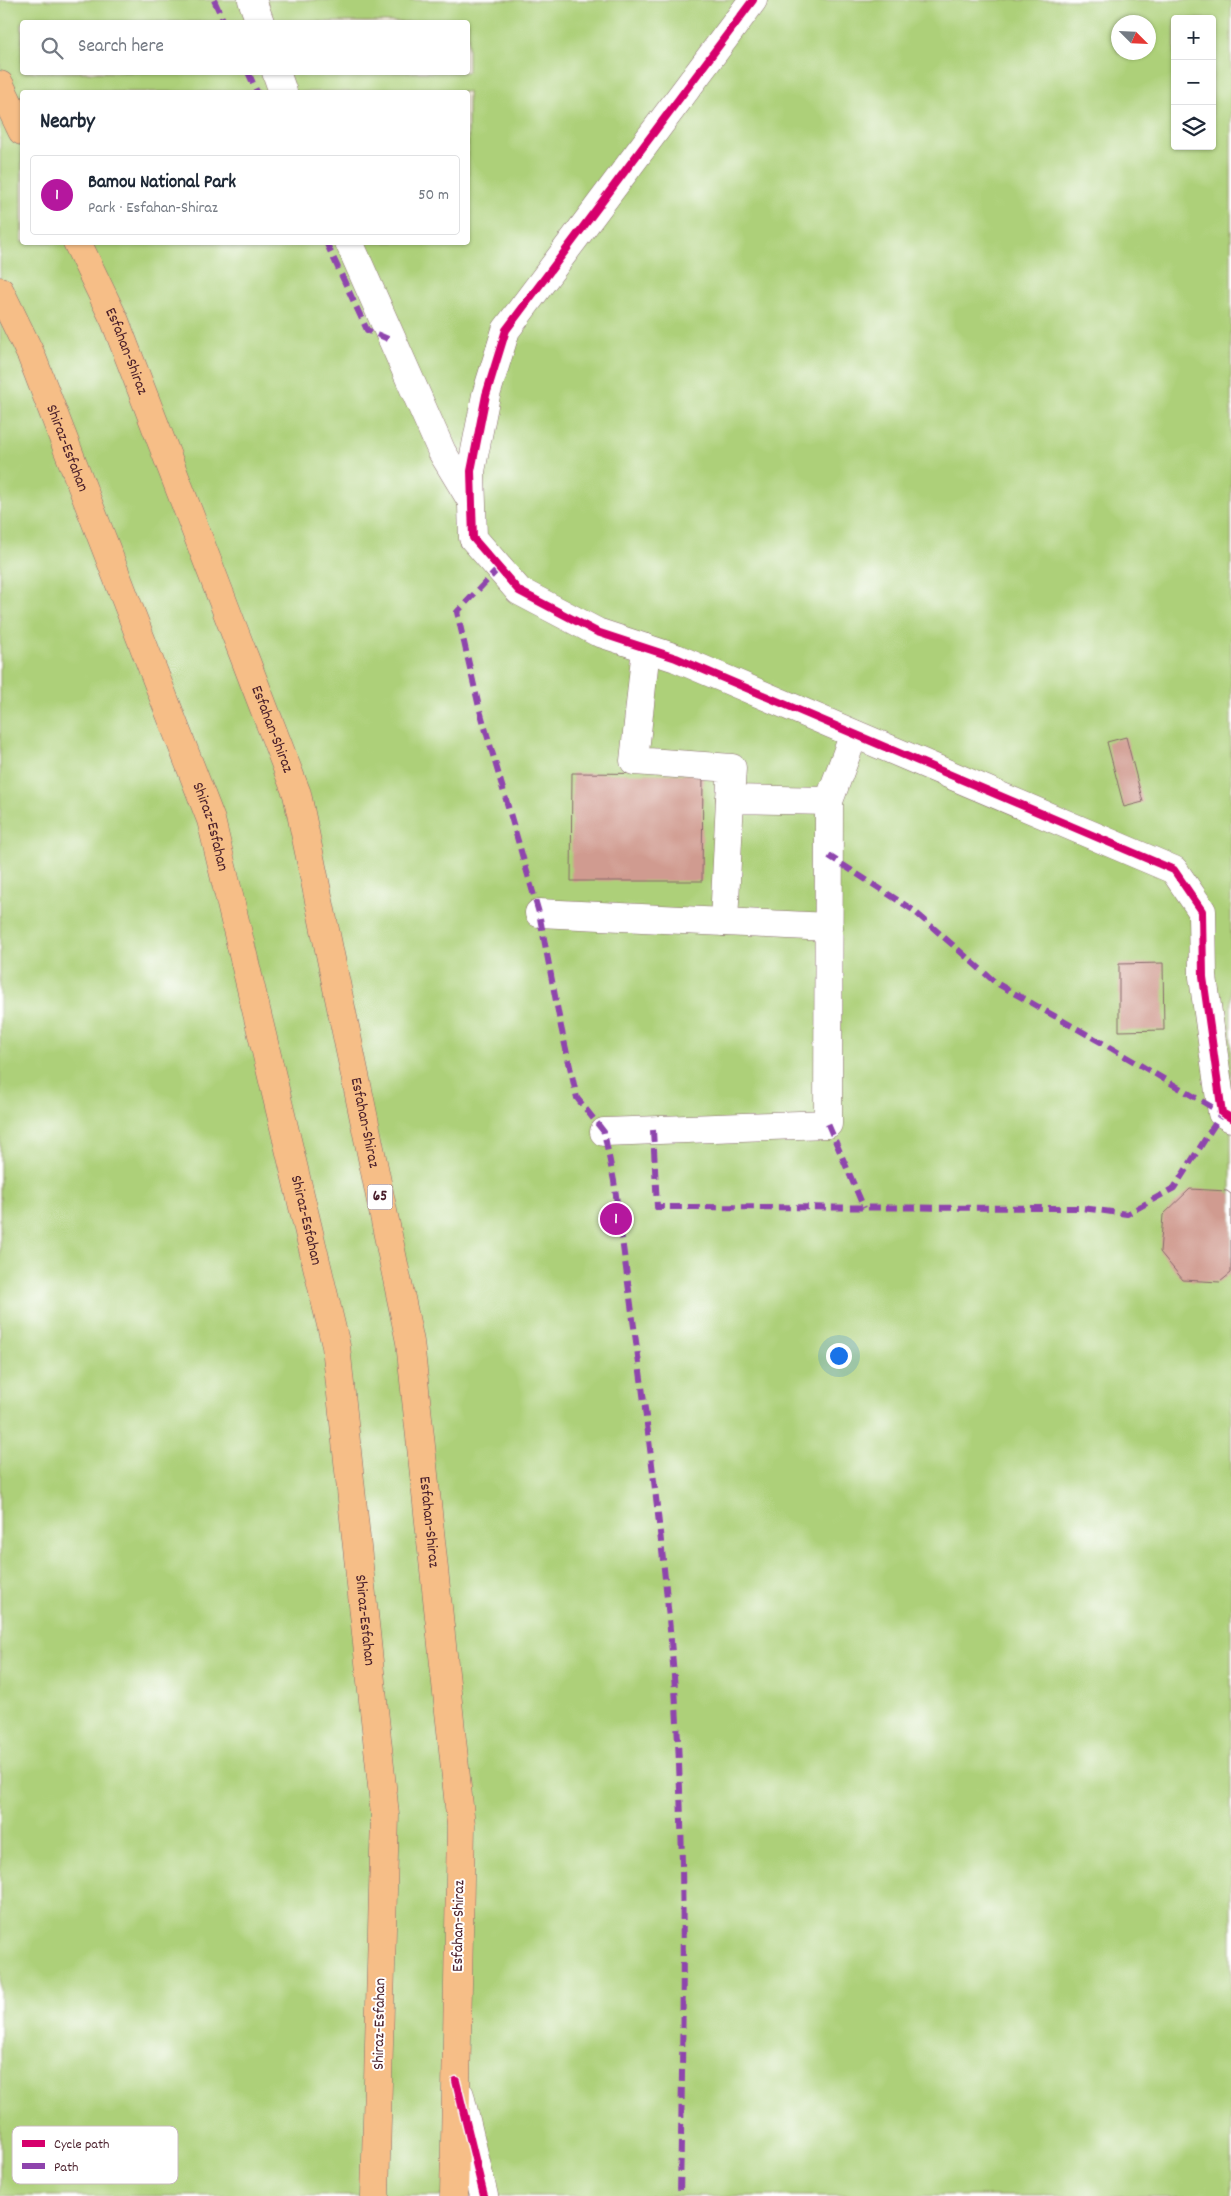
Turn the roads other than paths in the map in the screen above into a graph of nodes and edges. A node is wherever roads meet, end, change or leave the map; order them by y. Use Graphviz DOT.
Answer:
graph roads {
  1 [pos="252,0"];
  2 [pos="752,0"];
  3 [pos="259,20"];
  4 [pos="277,75"];
  5 [pos="0,85"];
  6 [pos="282,90"];
  7 [pos="20,127"];
  8 [pos="78,245"];
  9 [pos="349,245"];
  10 [pos="0,291"];
  11 [pos="472,502"];
  12 [pos="646,648"];
  13 [pos="854,734"];
  14 [pos="730,799"];
  15 [pos="829,801"];
  16 [pos="539,913"];
  17 [pos="724,922"];
  18 [pos="829,927"];
  19 [pos="1231,1118"];
  20 [pos="604,1132"];
  21 [pos="456,2080"];
  22 [pos="375,2196"];
  23 [pos="454,2196"];
  24 [pos="484,2196"];
  1 -- 3 [label="street"];
  2 -- 11 [label="street"];
  4 -- 6 [label="street"];
  5 -- 7 [label="highway"];
  8 -- 21 [label="highway, Esfahan-Shiraz / 65"];
  9 -- 11 [label="street"];
  10 -- 22 [label="highway, Shiraz-Esfahan"];
  11 -- 12 [label="street"];
  12 -- 13 [label="street"];
  12 -- 14 [label="street"];
  13 -- 15 [label="street"];
  13 -- 19 [label="street"];
  14 -- 15 [label="street"];
  14 -- 17 [label="street"];
  15 -- 18 [label="street"];
  16 -- 17 [label="street"];
  17 -- 18 [label="street"];
  18 -- 20 [label="street"];
  21 -- 23 [label="highway, Esfahan-Shiraz / 65"];
  21 -- 24 [label="street"];
}
